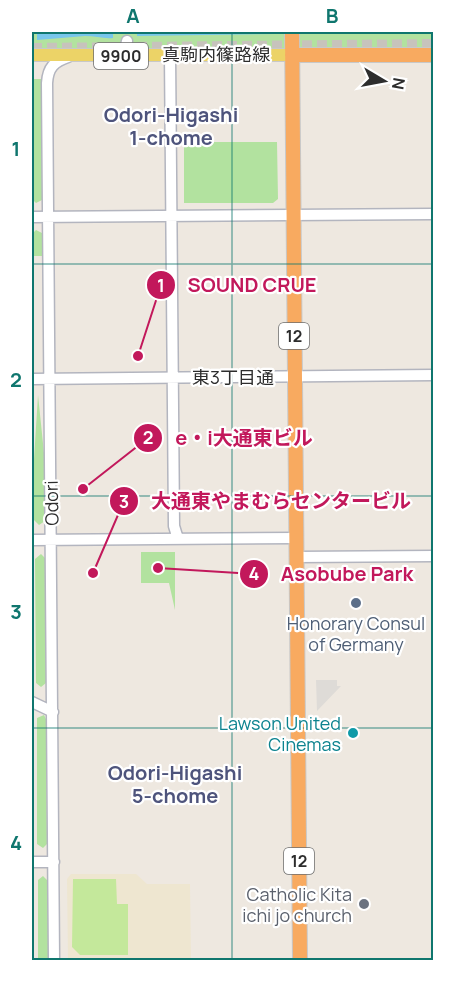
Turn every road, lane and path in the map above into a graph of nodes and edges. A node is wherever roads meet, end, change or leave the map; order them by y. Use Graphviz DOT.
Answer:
graph roads {
  1 [pos="292,34"];
  2 [pos="127,41"];
  3 [pos="170,54"];
  4 [pos="32,55"];
  5 [pos="292,55"];
  6 [pos="434,55"];
  7 [pos="124,56"];
  8 [pos="68,57"];
  9 [pos="434,214"];
  10 [pos="294,215"];
  11 [pos="171,216"];
  12 [pos="32,217"];
  13 [pos="48,217"];
  14 [pos="434,375"];
  15 [pos="295,377"];
  16 [pos="49,378"];
  17 [pos="173,378"];
  18 [pos="32,379"];
  19 [pos="296,538"];
  20 [pos="178,539"];
  21 [pos="32,540"];
  22 [pos="51,540"];
  23 [pos="434,556"];
  24 [pos="297,557"];
  25 [pos="32,702"];
  26 [pos="53,712"];
  27 [pos="32,862"];
  28 [pos="54,862"];
  29 [pos="54,960"];
  30 [pos="300,960"];
  1 -- 5 [label="highway, 12"];
  2 -- 7 [label="street"];
  3 -- 5 [label="main road, 真駒内篠路線 / 9900"];
  3 -- 7 [label="main road, 真駒内篠路線 / 9900"];
  3 -- 11 [label="street"];
  4 -- 8 [label="main road, 真駒内篠路線 / 9900"];
  5 -- 6 [label="highway"];
  5 -- 10 [label="highway, 12"];
  7 -- 8 [label="main road, 真駒内篠路線 / 9900"];
  8 -- 13 [label="street, Odori"];
  9 -- 10 [label="street"];
  10 -- 11 [label="street"];
  10 -- 15 [label="highway, 12"];
  11 -- 13 [label="street"];
  11 -- 17 [label="street"];
  12 -- 13 [label="street"];
  13 -- 16 [label="street, Odori"];
  14 -- 15 [label="street, 東3丁目通"];
  15 -- 17 [label="street, 東3丁目通"];
  15 -- 19 [label="highway, 12"];
  16 -- 17 [label="street, 東3丁目通"];
  16 -- 18 [label="street, 東3丁目通"];
  16 -- 22 [label="street, Odori"];
  17 -- 20 [label="street"];
  19 -- 20 [label="street"];
  19 -- 24 [label="highway, 12"];
  20 -- 22 [label="street"];
  21 -- 22 [label="street"];
  22 -- 26 [label="street, Odori"];
  23 -- 24 [label="street"];
  24 -- 30 [label="highway, 12"];
  25 -- 26 [label="street"];
  26 -- 28 [label="street, Odori"];
  27 -- 28 [label="street"];
  28 -- 29 [label="street, Odori"];
}
